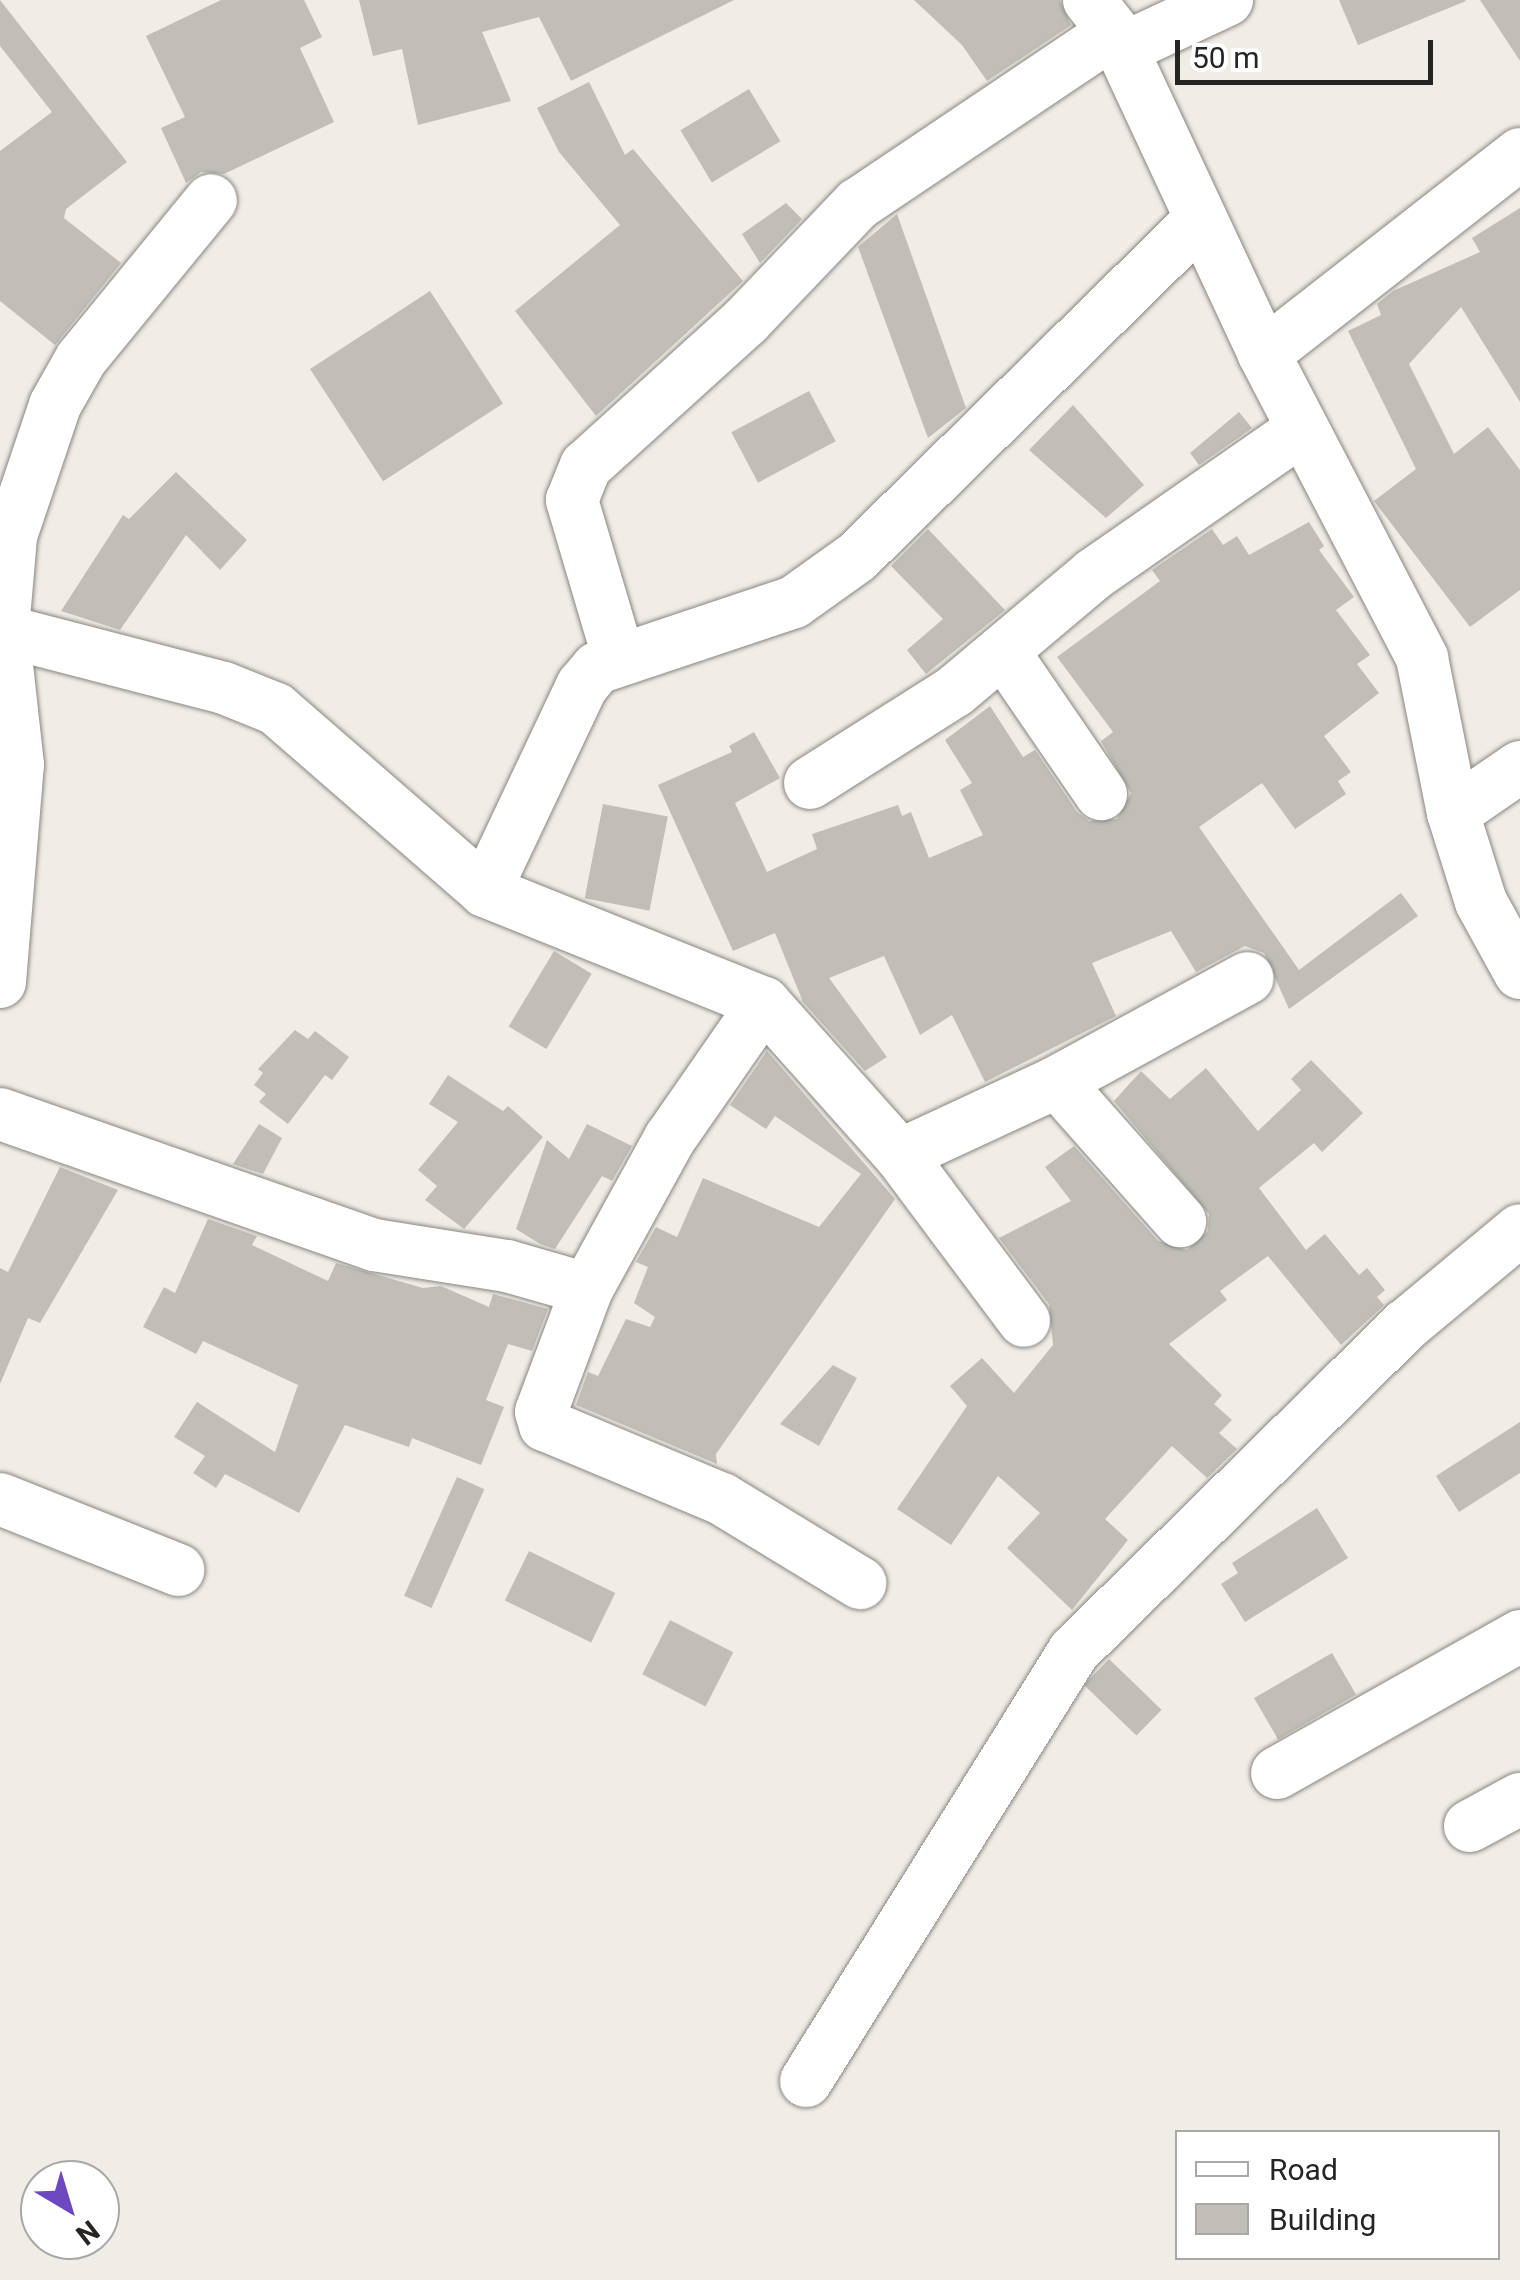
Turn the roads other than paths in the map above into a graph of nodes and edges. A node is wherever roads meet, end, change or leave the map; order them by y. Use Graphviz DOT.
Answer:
graph roads {
  1 [pos="1228,0"];
  2 [pos="1108,27"];
  3 [pos="1520,154"];
  4 [pos="211,200"];
  5 [pos="1202,218"];
  6 [pos="1264,354"];
  7 [pos="1302,429"];
  8 [pos="6,532"];
  9 [pos="1,630"];
  10 [pos="1006,654"];
  11 [pos="620,659"];
  12 [pos="1520,768"];
  13 [pos="810,782"];
  14 [pos="1101,794"];
  15 [pos="1453,813"];
  16 [pos="484,891"];
  17 [pos="1520,973"];
  18 [pos="1248,978"];
  19 [pos="0,982"];
  20 [pos="764,1003"];
  21 [pos="1056,1082"];
  22 [pos="0,1114"];
  23 [pos="900,1155"];
  24 [pos="1180,1221"];
  25 [pos="1520,1230"];
  26 [pos="587,1289"];
  27 [pos="1024,1321"];
  28 [pos="0,1499"];
  29 [pos="178,1570"];
  30 [pos="860,1583"];
  31 [pos="1520,1636"];
  32 [pos="1277,1773"];
  33 [pos="1520,1800"];
  34 [pos="1470,1826"];
  35 [pos="806,2081"];
  1 -- 2 [label="street"];
  2 -- 5 [label="street"];
  2 -- 11 [label="street"];
  3 -- 6 [label="street"];
  4 -- 8 [label="street"];
  5 -- 6 [label="street"];
  5 -- 11 [label="street"];
  6 -- 7 [label="street"];
  7 -- 10 [label="street"];
  7 -- 15 [label="street"];
  8 -- 9 [label="street"];
  9 -- 16 [label="street"];
  9 -- 19 [label="street"];
  10 -- 13 [label="street"];
  10 -- 14 [label="street"];
  11 -- 16 [label="street"];
  12 -- 15 [label="street"];
  15 -- 17 [label="street"];
  16 -- 20 [label="street"];
  18 -- 21 [label="street"];
  20 -- 23 [label="street"];
  20 -- 26 [label="street"];
  21 -- 23 [label="street"];
  21 -- 24 [label="street"];
  22 -- 26 [label="street"];
  23 -- 27 [label="street"];
  25 -- 35 [label="street"];
  26 -- 30 [label="street"];
  28 -- 29 [label="street"];
  31 -- 32 [label="street"];
  33 -- 34 [label="street"];
}
